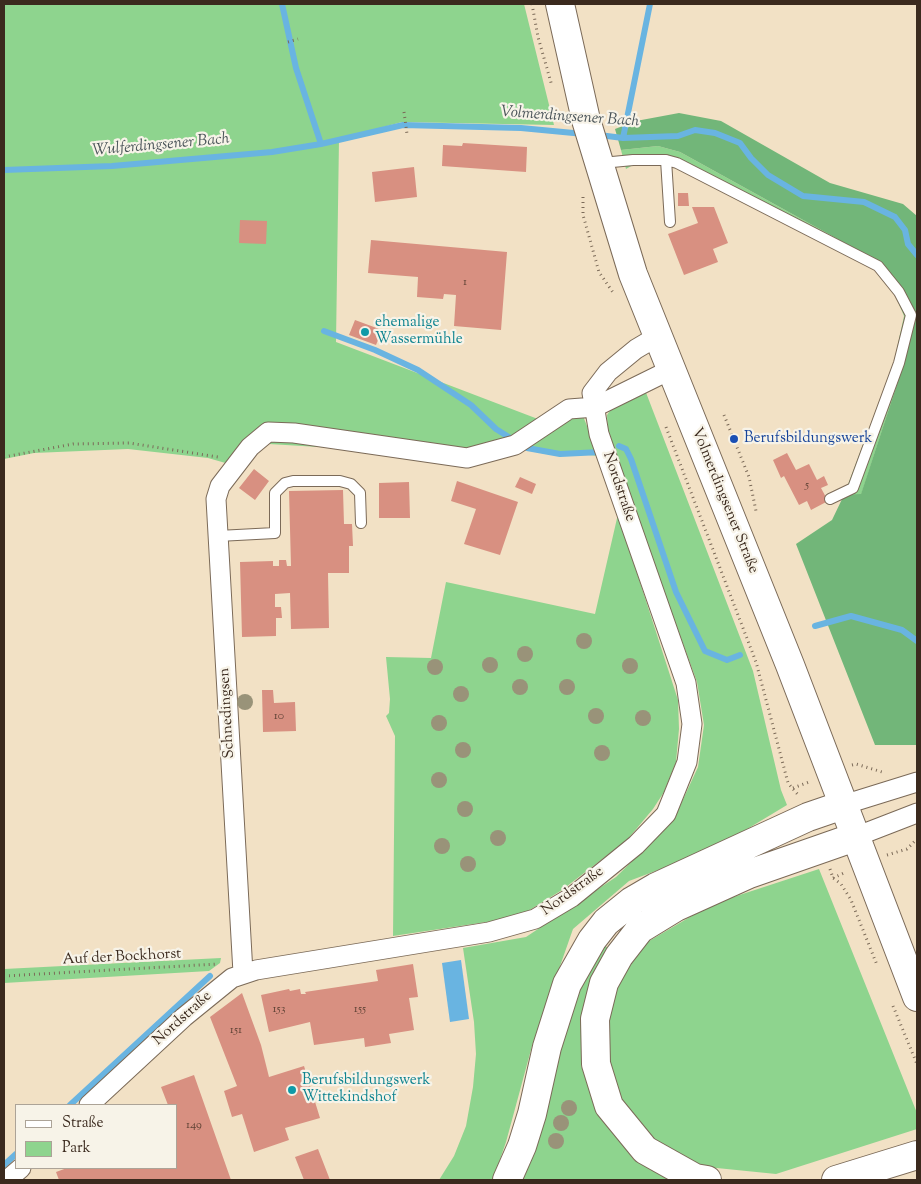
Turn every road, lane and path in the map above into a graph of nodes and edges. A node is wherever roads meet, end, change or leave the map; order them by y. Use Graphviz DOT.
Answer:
graph roads {
  1 [pos="532,4"];
  2 [pos="560,4"];
  3 [pos="298,39"];
  4 [pos="288,42"];
  5 [pos="555,93"];
  6 [pos="404,112"];
  7 [pos="407,134"];
  8 [pos="597,158"];
  9 [pos="666,160"];
  10 [pos="583,190"];
  11 [pos="670,222"];
  12 [pos="619,302"];
  13 [pos="658,336"];
  14 [pos="672,369"];
  15 [pos="595,407"];
  16 [pos="663,419"];
  17 [pos="4,457"];
  18 [pos="240,460"];
  19 [pos="830,499"];
  20 [pos="361,523"];
  21 [pos="218,536"];
  22 [pos="917,782"];
  23 [pos="843,805"];
  24 [pos="917,813"];
  25 [pos="808,817"];
  26 [pos="855,837"];
  27 [pos="822,850"];
  28 [pos="242,968"];
  29 [pos="880,973"];
  30 [pos="4,976"];
  31 [pos="904,999"];
  32 [pos="917,1064"];
  33 [pos="90,1104"];
  34 [pos="917,1156"];
  35 [pos="20,1169"];
  36 [pos="836,1179"];
  37 [pos="7,1180"];
  38 [pos="507,1180"];
  39 [pos="707,1180"];
  1 -- 5 [label="path"];
  2 -- 8 [label="main road, Volmerdingsener Straße"];
  3 -- 4 [label="path"];
  6 -- 7 [label="path"];
  8 -- 9 [label="lane"];
  8 -- 13 [label="main road, Volmerdingsener Straße"];
  9 -- 11 [label="lane"];
  9 -- 19 [label="lane"];
  10 -- 12 [label="path"];
  13 -- 14 [label="main road, Volmerdingsener Straße"];
  13 -- 15 [label="street, Nordstraße"];
  14 -- 15 [label="street"];
  14 -- 23 [label="main road, Volmerdingsener Straße"];
  15 -- 18 [label="street, Schnedingsen"];
  15 -- 28 [label="street, Nordstraße"];
  16 -- 25 [label="path"];
  17 -- 18 [label="path"];
  18 -- 21 [label="street, Schnedingsen"];
  20 -- 21 [label="lane"];
  21 -- 28 [label="street, Schnedingsen"];
  22 -- 23 [label="street"];
  23 -- 25 [label="main road"];
  23 -- 26 [label="main road, Volmerdingsener Straße"];
  24 -- 26 [label="street"];
  25 -- 38 [label="main road"];
  26 -- 27 [label="main road"];
  26 -- 31 [label="main road, Volmerdingsener Straße"];
  27 -- 29 [label="path"];
  27 -- 39 [label="main road"];
  28 -- 30 [label="path, Auf der Bockhorst"];
  28 -- 33 [label="street, Nordstraße"];
  31 -- 32 [label="path"];
  34 -- 36 [label="main road"];
  35 -- 37 [label="street"];
}
